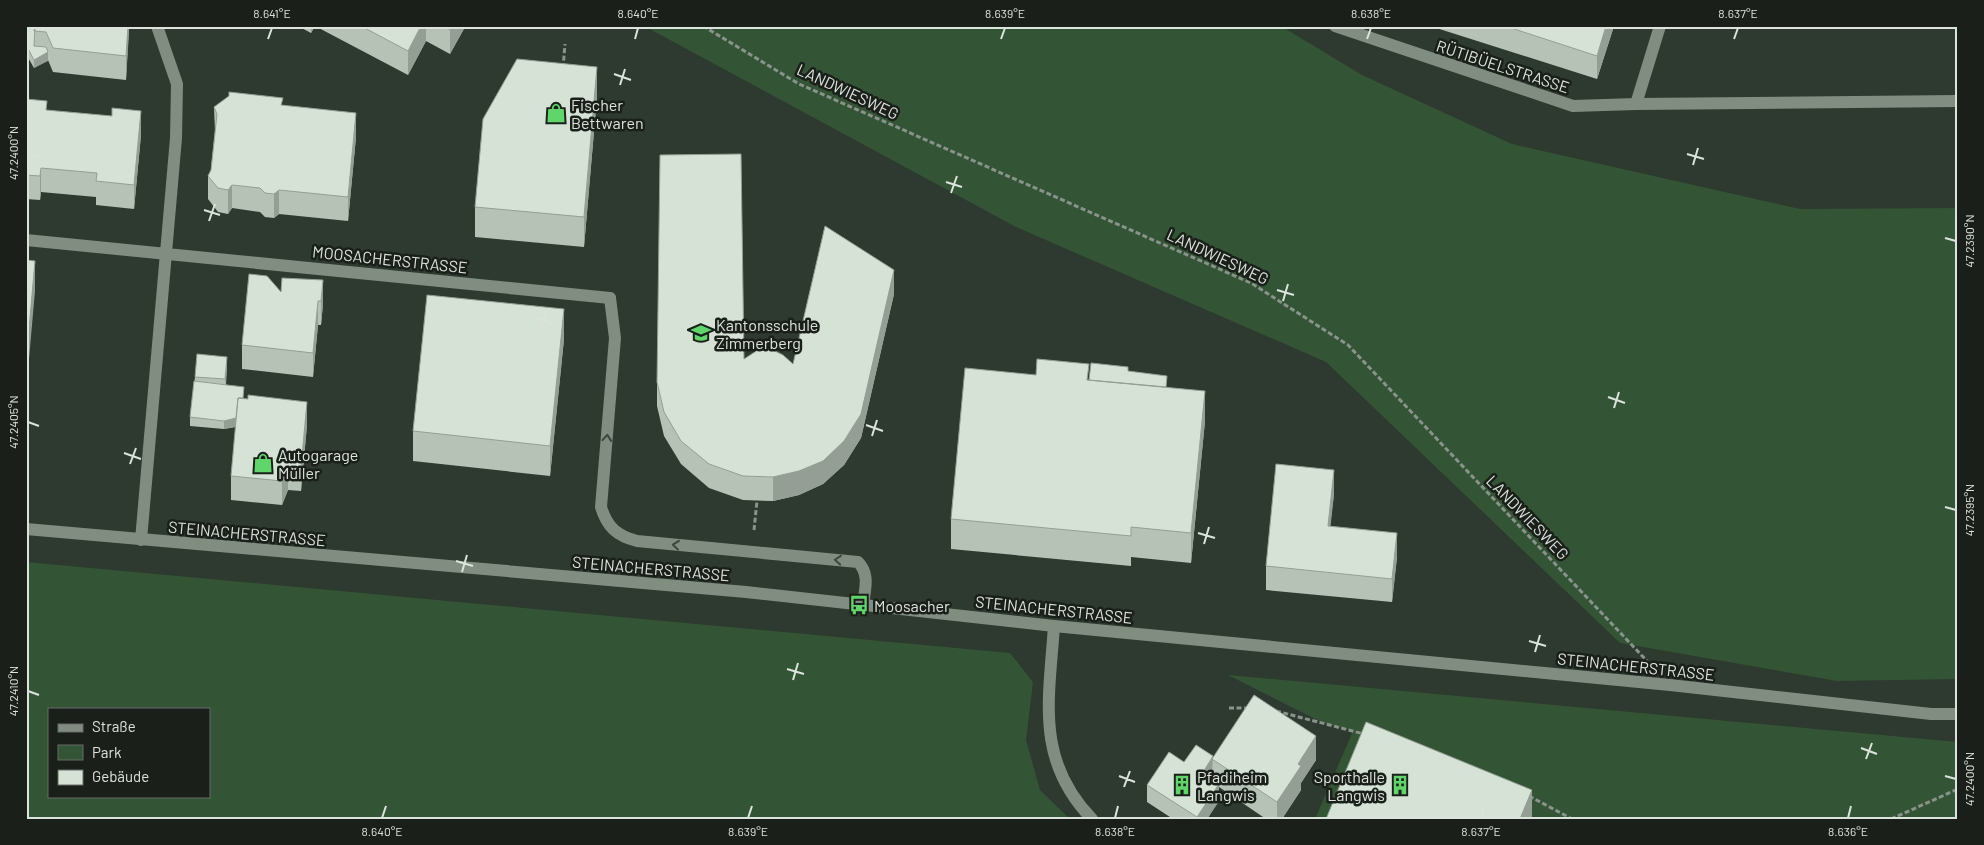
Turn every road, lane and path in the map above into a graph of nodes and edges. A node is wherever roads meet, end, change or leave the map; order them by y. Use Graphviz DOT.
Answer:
graph roads {
  1 [pos="157,26"];
  2 [pos="703,26"];
  3 [pos="1335,26"];
  4 [pos="1660,26"];
  5 [pos="565,44"];
  6 [pos="563,74"];
  7 [pos="1958,101"];
  8 [pos="1636,104"];
  9 [pos="26,240"];
  10 [pos="166,254"];
  11 [pos="26,528"];
  12 [pos="141,540"];
  13 [pos="863,605"];
  14 [pos="1054,626"];
  15 [pos="1670,685"];
  16 [pos="1229,708"];
  17 [pos="1258,708"];
  18 [pos="1268,708"];
  19 [pos="1958,714"];
  20 [pos="1371,737"];
  21 [pos="1958,789"];
  22 [pos="1523,793"];
  23 [pos="1092,819"];
  24 [pos="1572,819"];
  25 [pos="1891,819"];
  1 -- 10 [label="street"];
  2 -- 15 [label="path, LANDWIESWEG"];
  3 -- 8 [label="street, RÜTIBÜELSTRASSE"];
  4 -- 8 [label="street"];
  5 -- 6 [label="path"];
  7 -- 8 [label="street, RÜTIBÜELSTRASSE"];
  9 -- 10 [label="street, MOOSACHERSTRASSE"];
  10 -- 12 [label="street"];
  13 -- 10 [label="street, MOOSACHERSTRASSE, one-way"];
  11 -- 12 [label="street, STEINACHERSTRASSE"];
  12 -- 13 [label="street, STEINACHERSTRASSE"];
  13 -- 14 [label="street, STEINACHERSTRASSE"];
  14 -- 15 [label="street, STEINACHERSTRASSE"];
  14 -- 23 [label="street"];
  15 -- 19 [label="street, STEINACHERSTRASSE"];
  16 -- 17 [label="path"];
  18 -- 20 [label="path"];
  21 -- 25 [label="path"];
  22 -- 24 [label="path"];
}
